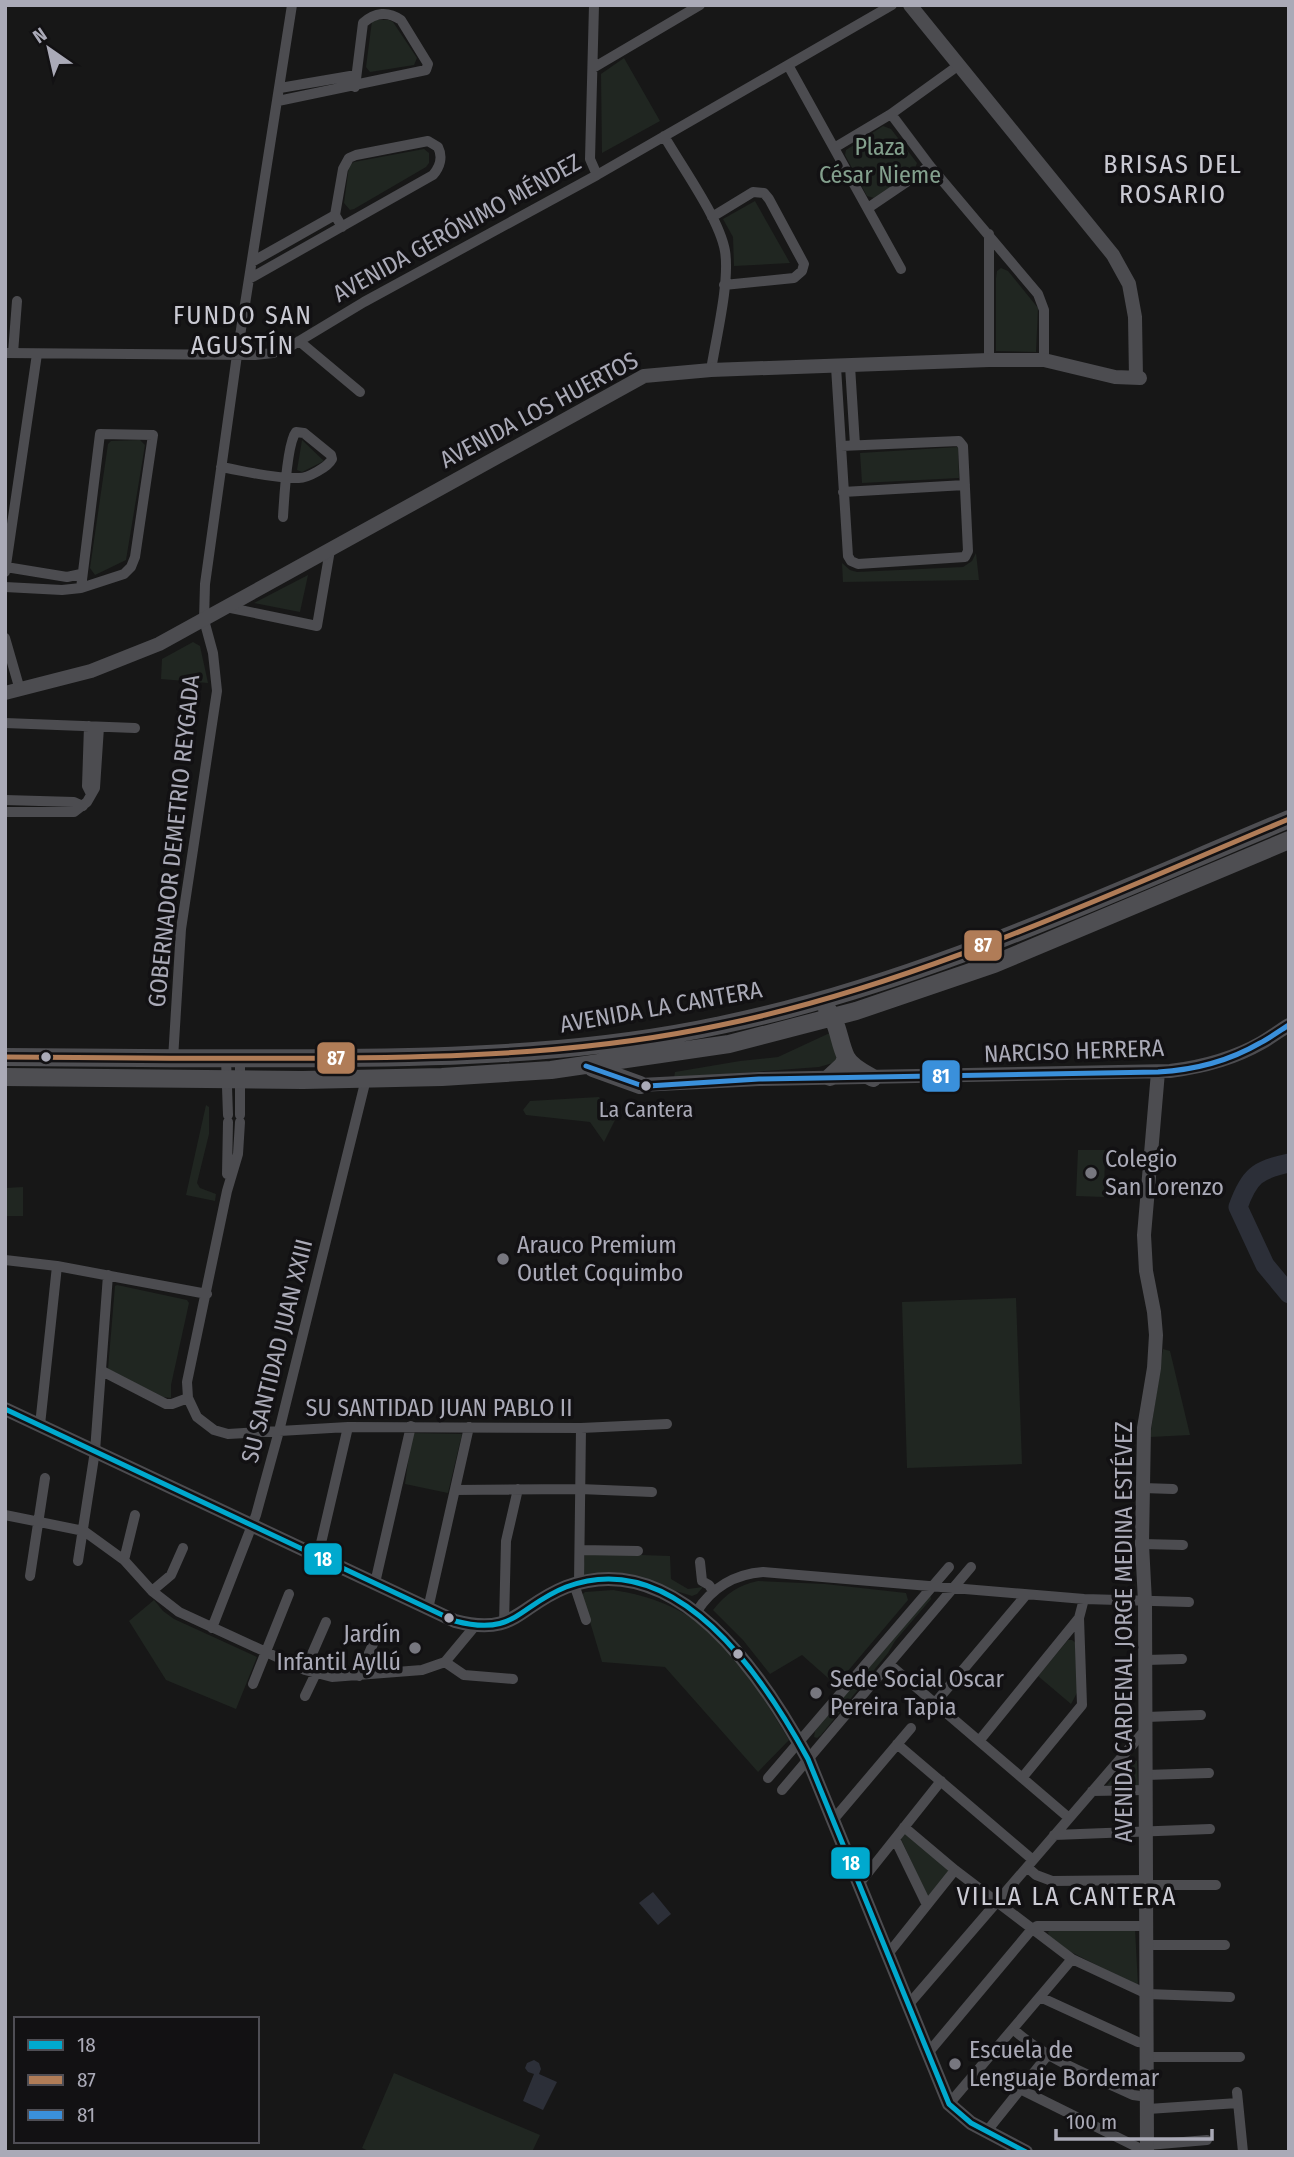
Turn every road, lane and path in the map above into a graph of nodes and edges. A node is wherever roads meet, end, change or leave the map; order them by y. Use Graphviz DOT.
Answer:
graph roads {
  1 [pos="292,5"];
  2 [pos="594,5"];
  3 [pos="700,5"];
  4 [pos="892,5"];
  5 [pos="910,5"];
  6 [pos="682,10"];
  7 [pos="788,65"];
  8 [pos="959,65"];
  9 [pos="593,68"];
  10 [pos="356,81"];
  11 [pos="280,88"];
  12 [pos="278,101"];
  13 [pos="891,114"];
  14 [pos="664,136"];
  15 [pos="834,148"];
  16 [pos="930,166"];
  17 [pos="597,175"];
  18 [pos="868,208"];
  19 [pos="335,215"];
  20 [pos="712,217"];
  21 [pos="342,227"];
  22 [pos="989,234"];
  23 [pos="1010,260"];
  24 [pos="252,262"];
  25 [pos="989,266"];
  26 [pos="901,269"];
  27 [pos="249,279"];
  28 [pos="724,285"];
  29 [pos="17,301"];
  30 [pos="299,341"];
  31 [pos="9,353"];
  32 [pos="37,354"];
  33 [pos="237,355"];
  34 [pos="989,360"];
  35 [pos="1044,360"];
  36 [pos="843,367"];
  37 [pos="711,370"];
  38 [pos="360,392"];
  39 [pos="855,445"];
  40 [pos="841,446"];
  41 [pos="221,467"];
  42 [pos="287,477"];
  43 [pos="965,485"];
  44 [pos="843,492"];
  45 [pos="283,517"];
  46 [pos="330,550"];
  47 [pos="6,567"];
  48 [pos="5,572"];
  49 [pos="81,574"];
  50 [pos="5,587"];
  51 [pos="81,588"];
  52 [pos="226,607"];
  53 [pos="204,620"];
  54 [pos="5,638"];
  55 [pos="20,690"];
  56 [pos="5,693"];
  57 [pos="5,723"];
  58 [pos="94,727"];
  59 [pos="135,728"];
  60 [pos="5,800"];
  61 [pos="83,806"];
  62 [pos="5,812"];
  63 [pos="1289,819"];
  64 [pos="1289,840"];
  65 [pos="821,1000"];
  66 [pos="834,1018"];
  67 [pos="1289,1025"];
  68 [pos="1282,1035"];
  69 [pos="630,1041"];
  70 [pos="5,1057"];
  71 [pos="846,1058"];
  72 [pos="173,1059"];
  73 [pos="233,1059"];
  74 [pos="626,1061"];
  75 [pos="586,1066"];
  76 [pos="1158,1072"];
  77 [pos="5,1077"];
  78 [pos="830,1077"];
  79 [pos="873,1078"];
  80 [pos="233,1079"];
  81 [pos="366,1079"];
  82 [pos="640,1085"];
  83 [pos="227,1191"];
  84 [pos="5,1260"];
  85 [pos="57,1266"];
  86 [pos="108,1275"];
  87 [pos="207,1294"];
  88 [pos="102,1371"];
  89 [pos="188,1398"];
  90 [pos="5,1409"];
  91 [pos="667,1424"];
  92 [pos="40,1425"];
  93 [pos="411,1426"];
  94 [pos="348,1427"];
  95 [pos="469,1427"];
  96 [pos="580,1428"];
  97 [pos="279,1431"];
  98 [pos="95,1451"];
  99 [pos="45,1478"];
  100 [pos="1143,1488"];
  101 [pos="518,1489"];
  102 [pos="580,1489"];
  103 [pos="1172,1489"];
  104 [pos="455,1490"];
  105 [pos="652,1492"];
  106 [pos="5,1515"];
  107 [pos="135,1515"];
  108 [pos="39,1521"];
  109 [pos="253,1525"];
  110 [pos="84,1531"];
  111 [pos="1142,1544"];
  112 [pos="1183,1545"];
  113 [pos="183,1548"];
  114 [pos="580,1550"];
  115 [pos="638,1551"];
  116 [pos="318,1556"];
  117 [pos="124,1560"];
  118 [pos="78,1561"];
  119 [pos="700,1562"];
  120 [pos="949,1567"];
  121 [pos="971,1567"];
  122 [pos="30,1576"];
  123 [pos="375,1583"];
  124 [pos="577,1583"];
  125 [pos="930,1588"];
  126 [pos="952,1589"];
  127 [pos="152,1591"];
  128 [pos="713,1591"];
  129 [pos="289,1594"];
  130 [pos="1027,1595"];
  131 [pos="1084,1599"];
  132 [pos="1145,1602"];
  133 [pos="1189,1602"];
  134 [pos="428,1609"];
  135 [pos="697,1612"];
  136 [pos="1079,1618"];
  137 [pos="586,1620"];
  138 [pos="326,1622"];
  139 [pos="504,1623"];
  140 [pos="475,1626"];
  141 [pos="212,1628"];
  142 [pos="373,1644"];
  143 [pos="266,1652"];
  144 [pos="1182,1659"];
  145 [pos="1146,1660"];
  146 [pos="445,1662"];
  147 [pos="889,1664"];
  148 [pos="310,1672"];
  149 [pos="359,1676"];
  150 [pos="513,1679"];
  151 [pos="253,1684"];
  152 [pos="305,1696"];
  153 [pos="935,1703"];
  154 [pos="1201,1715"];
  155 [pos="1146,1723"];
  156 [pos="911,1728"];
  157 [pos="799,1741"];
  158 [pos="979,1741"];
  159 [pos="897,1744"];
  160 [pos="808,1759"];
  161 [pos="1209,1773"];
  162 [pos="1146,1775"];
  163 [pos="768,1778"];
  164 [pos="1022,1778"];
  165 [pos="941,1782"];
  166 [pos="782,1790"];
  167 [pos="1146,1790"];
  168 [pos="1092,1791"];
  169 [pos="1069,1818"];
  170 [pos="833,1821"];
  171 [pos="904,1827"];
  172 [pos="1210,1829"];
  173 [pos="1146,1832"];
  174 [pos="1054,1835"];
  175 [pos="895,1839"];
  176 [pos="1030,1863"];
  177 [pos="955,1870"];
  178 [pos="1147,1882"];
  179 [pos="859,1884"];
  180 [pos="1216,1885"];
  181 [pos="997,1902"];
  182 [pos="926,1905"];
  183 [pos="1147,1926"];
  184 [pos="1032,1929"];
  185 [pos="1147,1945"];
  186 [pos="1225,1945"];
  187 [pos="888,1954"];
  188 [pos="1072,1959"];
  189 [pos="1147,1994"];
  190 [pos="1040,1997"];
  191 [pos="1230,1997"];
  192 [pos="909,2004"];
  193 [pos="1013,2029"];
  194 [pos="1148,2050"];
  195 [pos="928,2053"];
  196 [pos="1046,2056"];
  197 [pos="1240,2057"];
  198 [pos="1020,2089"];
  199 [pos="1148,2103"];
  200 [pos="950,2104"];
  201 [pos="987,2131"];
  202 [pos="1207,2140"];
  203 [pos="1148,2148"];
  204 [pos="1026,2152"];
  205 [pos="1243,2152"];
  1 -- 11 [label="street, GOBERNADOR DEMETRIO REYGADA"];
  2 -- 9 [label="street"];
  3 -- 6 [label="street"];
  4 -- 7 [label="street, AVENIDA GERÓNIMO MÉNDEZ"];
  5 -- 8 [label="street"];
  6 -- 9 [label="street"];
  7 -- 14 [label="street, AVENIDA GERÓNIMO MÉNDEZ"];
  7 -- 15 [label="street"];
  8 -- 13 [label="street"];
  8 -- 35 [label="street, AVENIDA LOS HUERTOS"];
  9 -- 17 [label="street"];
  10 -- 10 [label="street"];
  10 -- 11 [label="street"];
  10 -- 12 [label="street"];
  11 -- 12 [label="street, GOBERNADOR DEMETRIO REYGADA"];
  12 -- 24 [label="street, GOBERNADOR DEMETRIO REYGADA"];
  13 -- 15 [label="street"];
  13 -- 16 [label="street"];
  14 -- 17 [label="street, AVENIDA GERÓNIMO MÉNDEZ"];
  14 -- 20 [label="street"];
  15 -- 18 [label="street"];
  16 -- 18 [label="street"];
  16 -- 22 [label="street"];
  17 -- 30 [label="street, AVENIDA GERÓNIMO MÉNDEZ"];
  18 -- 26 [label="street"];
  19 -- 21 [label="street"];
  19 -- 21 [label="street"];
  19 -- 24 [label="street"];
  20 -- 28 [label="street"];
  20 -- 28 [label="street"];
  21 -- 27 [label="street"];
  22 -- 23 [label="street"];
  22 -- 25 [label="street"];
  23 -- 25 [label="street"];
  23 -- 35 [label="street"];
  24 -- 27 [label="street, GOBERNADOR DEMETRIO REYGADA"];
  25 -- 34 [label="street"];
  27 -- 33 [label="street, GOBERNADOR DEMETRIO REYGADA"];
  28 -- 37 [label="street"];
  29 -- 31 [label="street"];
  30 -- 33 [label="street, AVENIDA GERÓNIMO MÉNDEZ"];
  30 -- 38 [label="street"];
  31 -- 32 [label="street, AVENIDA GERÓNIMO MÉNDEZ"];
  32 -- 33 [label="street, AVENIDA GERÓNIMO MÉNDEZ"];
  32 -- 47 [label="street"];
  33 -- 41 [label="street, GOBERNADOR DEMETRIO REYGADA"];
  34 -- 35 [label="street, AVENIDA LOS HUERTOS"];
  34 -- 36 [label="street, AVENIDA LOS HUERTOS"];
  36 -- 37 [label="street, AVENIDA LOS HUERTOS"];
  36 -- 39 [label="street"];
  36 -- 40 [label="street"];
  37 -- 46 [label="street, AVENIDA LOS HUERTOS"];
  39 -- 40 [label="street"];
  39 -- 43 [label="street"];
  40 -- 44 [label="street"];
  41 -- 42 [label="street"];
  41 -- 53 [label="street, GOBERNADOR DEMETRIO REYGADA"];
  42 -- 42 [label="street"];
  42 -- 45 [label="street"];
  43 -- 44 [label="street"];
  43 -- 44 [label="street"];
  46 -- 52 [label="street, AVENIDA LOS HUERTOS"];
  46 -- 52 [label="street"];
  47 -- 48 [label="street"];
  47 -- 49 [label="street"];
  49 -- 51 [label="street"];
  49 -- 51 [label="street"];
  50 -- 51 [label="street"];
  52 -- 53 [label="street, AVENIDA LOS HUERTOS"];
  53 -- 55 [label="street, AVENIDA LOS HUERTOS"];
  53 -- 72 [label="street, GOBERNADOR DEMETRIO REYGADA"];
  54 -- 55 [label="street"];
  55 -- 56 [label="street, AVENIDA LOS HUERTOS"];
  57 -- 58 [label="street"];
  58 -- 59 [label="street"];
  58 -- 61 [label="street"];
  60 -- 61 [label="street"];
  61 -- 62 [label="street"];
  63 -- 65 [label="highway, AVENIDA LA CANTERA"];
  64 -- 66 [label="highway, AVENIDA LA CANTERA"];
  65 -- 66 [label="highway"];
  65 -- 69 [label="highway, AVENIDA LA CANTERA"];
  66 -- 71 [label="highway"];
  66 -- 74 [label="highway, AVENIDA LA CANTERA"];
  67 -- 68 [label="street, NARCISO HERRERA"];
  68 -- 76 [label="street, NARCISO HERRERA"];
  69 -- 73 [label="highway, AVENIDA LA CANTERA"];
  69 -- 74 [label="highway"];
  70 -- 72 [label="highway, AVENIDA LA CANTERA"];
  71 -- 78 [label="highway"];
  71 -- 79 [label="highway"];
  72 -- 73 [label="highway, AVENIDA LA CANTERA"];
  73 -- 80 [label="street"];
  74 -- 75 [label="highway, AVENIDA LA CANTERA"];
  74 -- 82 [label="highway"];
  75 -- 81 [label="highway, AVENIDA LA CANTERA"];
  75 -- 82 [label="highway"];
  76 -- 79 [label="street, NARCISO HERRERA"];
  76 -- 100 [label="street, AVENIDA CARDENAL JORGE MEDINA ESTÉVEZ"];
  77 -- 80 [label="highway, AVENIDA LA CANTERA"];
  78 -- 79 [label="street, NARCISO HERRERA"];
  78 -- 82 [label="street, NARCISO HERRERA"];
  80 -- 81 [label="highway, AVENIDA LA CANTERA"];
  80 -- 83 [label="street"];
  80 -- 83 [label="street"];
  81 -- 97 [label="street, SU SANTIDAD JUAN XXIII"];
  83 -- 87 [label="street"];
  84 -- 85 [label="street"];
  85 -- 86 [label="street"];
  85 -- 92 [label="street"];
  86 -- 87 [label="street"];
  86 -- 88 [label="street"];
  87 -- 89 [label="street"];
  88 -- 89 [label="street"];
  88 -- 98 [label="street"];
  89 -- 97 [label="street, SU SANTIDAD JUAN PABLO II"];
  90 -- 92 [label="street"];
  91 -- 96 [label="street, SU SANTIDAD JUAN PABLO II"];
  92 -- 98 [label="street"];
  93 -- 94 [label="street, SU SANTIDAD JUAN PABLO II"];
  93 -- 95 [label="street, SU SANTIDAD JUAN PABLO II"];
  93 -- 123 [label="street"];
  94 -- 97 [label="street, SU SANTIDAD JUAN PABLO II"];
  94 -- 116 [label="street"];
  95 -- 96 [label="street, SU SANTIDAD JUAN PABLO II"];
  95 -- 104 [label="street"];
  96 -- 102 [label="street"];
  97 -- 109 [label="street, SU SANTIDAD JUAN XXIII"];
  98 -- 109 [label="street"];
  98 -- 110 [label="street"];
  99 -- 108 [label="street"];
  100 -- 103 [label="street"];
  100 -- 111 [label="street, AVENIDA CARDENAL JORGE MEDINA ESTÉVEZ"];
  101 -- 102 [label="street"];
  101 -- 104 [label="street"];
  101 -- 139 [label="street"];
  102 -- 105 [label="street"];
  102 -- 114 [label="street"];
  104 -- 134 [label="street"];
  106 -- 108 [label="street"];
  107 -- 117 [label="street"];
  108 -- 110 [label="street"];
  108 -- 122 [label="street"];
  109 -- 116 [label="street"];
  109 -- 141 [label="street, SU SANTIDAD JUAN XXIII"];
  110 -- 117 [label="street"];
  110 -- 118 [label="street"];
  111 -- 112 [label="street"];
  111 -- 132 [label="street, AVENIDA CARDENAL JORGE MEDINA ESTÉVEZ"];
  113 -- 127 [label="street"];
  114 -- 115 [label="street"];
  114 -- 124 [label="street"];
  116 -- 123 [label="street"];
  117 -- 127 [label="street"];
  119 -- 128 [label="street"];
  120 -- 125 [label="street"];
  121 -- 126 [label="street"];
  123 -- 134 [label="street"];
  124 -- 135 [label="street"];
  124 -- 137 [label="street"];
  124 -- 139 [label="street"];
  125 -- 126 [label="street"];
  125 -- 128 [label="street"];
  125 -- 157 [label="street"];
  126 -- 130 [label="street"];
  126 -- 147 [label="street"];
  127 -- 141 [label="street"];
  128 -- 135 [label="street"];
  129 -- 143 [label="street"];
  130 -- 131 [label="street"];
  130 -- 153 [label="street"];
  131 -- 132 [label="street"];
  131 -- 136 [label="street"];
  132 -- 133 [label="street"];
  132 -- 145 [label="street, AVENIDA CARDENAL JORGE MEDINA ESTÉVEZ"];
  134 -- 140 [label="street"];
  135 -- 157 [label="street"];
  136 -- 158 [label="street"];
  136 -- 164 [label="street"];
  138 -- 148 [label="street"];
  139 -- 140 [label="street"];
  140 -- 146 [label="street"];
  141 -- 143 [label="street"];
  142 -- 149 [label="street"];
  143 -- 148 [label="street"];
  143 -- 151 [label="street"];
  144 -- 145 [label="street"];
  145 -- 155 [label="street, AVENIDA CARDENAL JORGE MEDINA ESTÉVEZ"];
  146 -- 149 [label="street"];
  146 -- 150 [label="street"];
  147 -- 153 [label="street"];
  147 -- 160 [label="street"];
  148 -- 149 [label="street"];
  148 -- 152 [label="street"];
  153 -- 158 [label="street"];
  154 -- 155 [label="street"];
  155 -- 162 [label="street, AVENIDA CARDENAL JORGE MEDINA ESTÉVEZ"];
  155 -- 168 [label="street"];
  156 -- 159 [label="street"];
  157 -- 160 [label="street"];
  157 -- 163 [label="street"];
  158 -- 164 [label="street"];
  159 -- 165 [label="street"];
  159 -- 170 [label="street"];
  160 -- 166 [label="street"];
  160 -- 170 [label="street"];
  161 -- 162 [label="street"];
  162 -- 167 [label="street, AVENIDA CARDENAL JORGE MEDINA ESTÉVEZ"];
  164 -- 169 [label="street"];
  165 -- 171 [label="street"];
  165 -- 176 [label="street"];
  167 -- 168 [label="street"];
  167 -- 173 [label="street, AVENIDA CARDENAL JORGE MEDINA ESTÉVEZ"];
  168 -- 169 [label="street"];
  169 -- 174 [label="street"];
  170 -- 179 [label="street"];
  171 -- 175 [label="street"];
  171 -- 177 [label="street"];
  172 -- 173 [label="street"];
  173 -- 174 [label="street"];
  173 -- 178 [label="street, AVENIDA CARDENAL JORGE MEDINA ESTÉVEZ"];
  174 -- 176 [label="street"];
  175 -- 179 [label="street"];
  175 -- 182 [label="street"];
  176 -- 178 [label="street"];
  176 -- 181 [label="street"];
  177 -- 181 [label="street"];
  177 -- 182 [label="street"];
  178 -- 180 [label="street"];
  178 -- 183 [label="street, AVENIDA CARDENAL JORGE MEDINA ESTÉVEZ"];
  179 -- 187 [label="street"];
  181 -- 184 [label="street"];
  181 -- 192 [label="street"];
  182 -- 187 [label="street"];
  183 -- 184 [label="street"];
  183 -- 185 [label="street, AVENIDA CARDENAL JORGE MEDINA ESTÉVEZ"];
  184 -- 188 [label="street"];
  184 -- 195 [label="street"];
  185 -- 186 [label="street"];
  185 -- 189 [label="street, AVENIDA CARDENAL JORGE MEDINA ESTÉVEZ"];
  187 -- 192 [label="street"];
  188 -- 189 [label="street"];
  188 -- 190 [label="street"];
  189 -- 191 [label="street"];
  189 -- 194 [label="street, AVENIDA CARDENAL JORGE MEDINA ESTÉVEZ"];
  190 -- 193 [label="street"];
  190 -- 194 [label="street"];
  192 -- 195 [label="street"];
  193 -- 196 [label="street"];
  193 -- 200 [label="street"];
  194 -- 197 [label="street"];
  194 -- 199 [label="street, AVENIDA CARDENAL JORGE MEDINA ESTÉVEZ"];
  195 -- 200 [label="street"];
  196 -- 198 [label="street"];
  196 -- 199 [label="street"];
  198 -- 201 [label="street"];
  198 -- 203 [label="street"];
  199 -- 203 [label="street, AVENIDA CARDENAL JORGE MEDINA ESTÉVEZ"];
  199 -- 205 [label="street"];
  200 -- 201 [label="street"];
  201 -- 204 [label="street"];
  202 -- 203 [label="street"];
}
